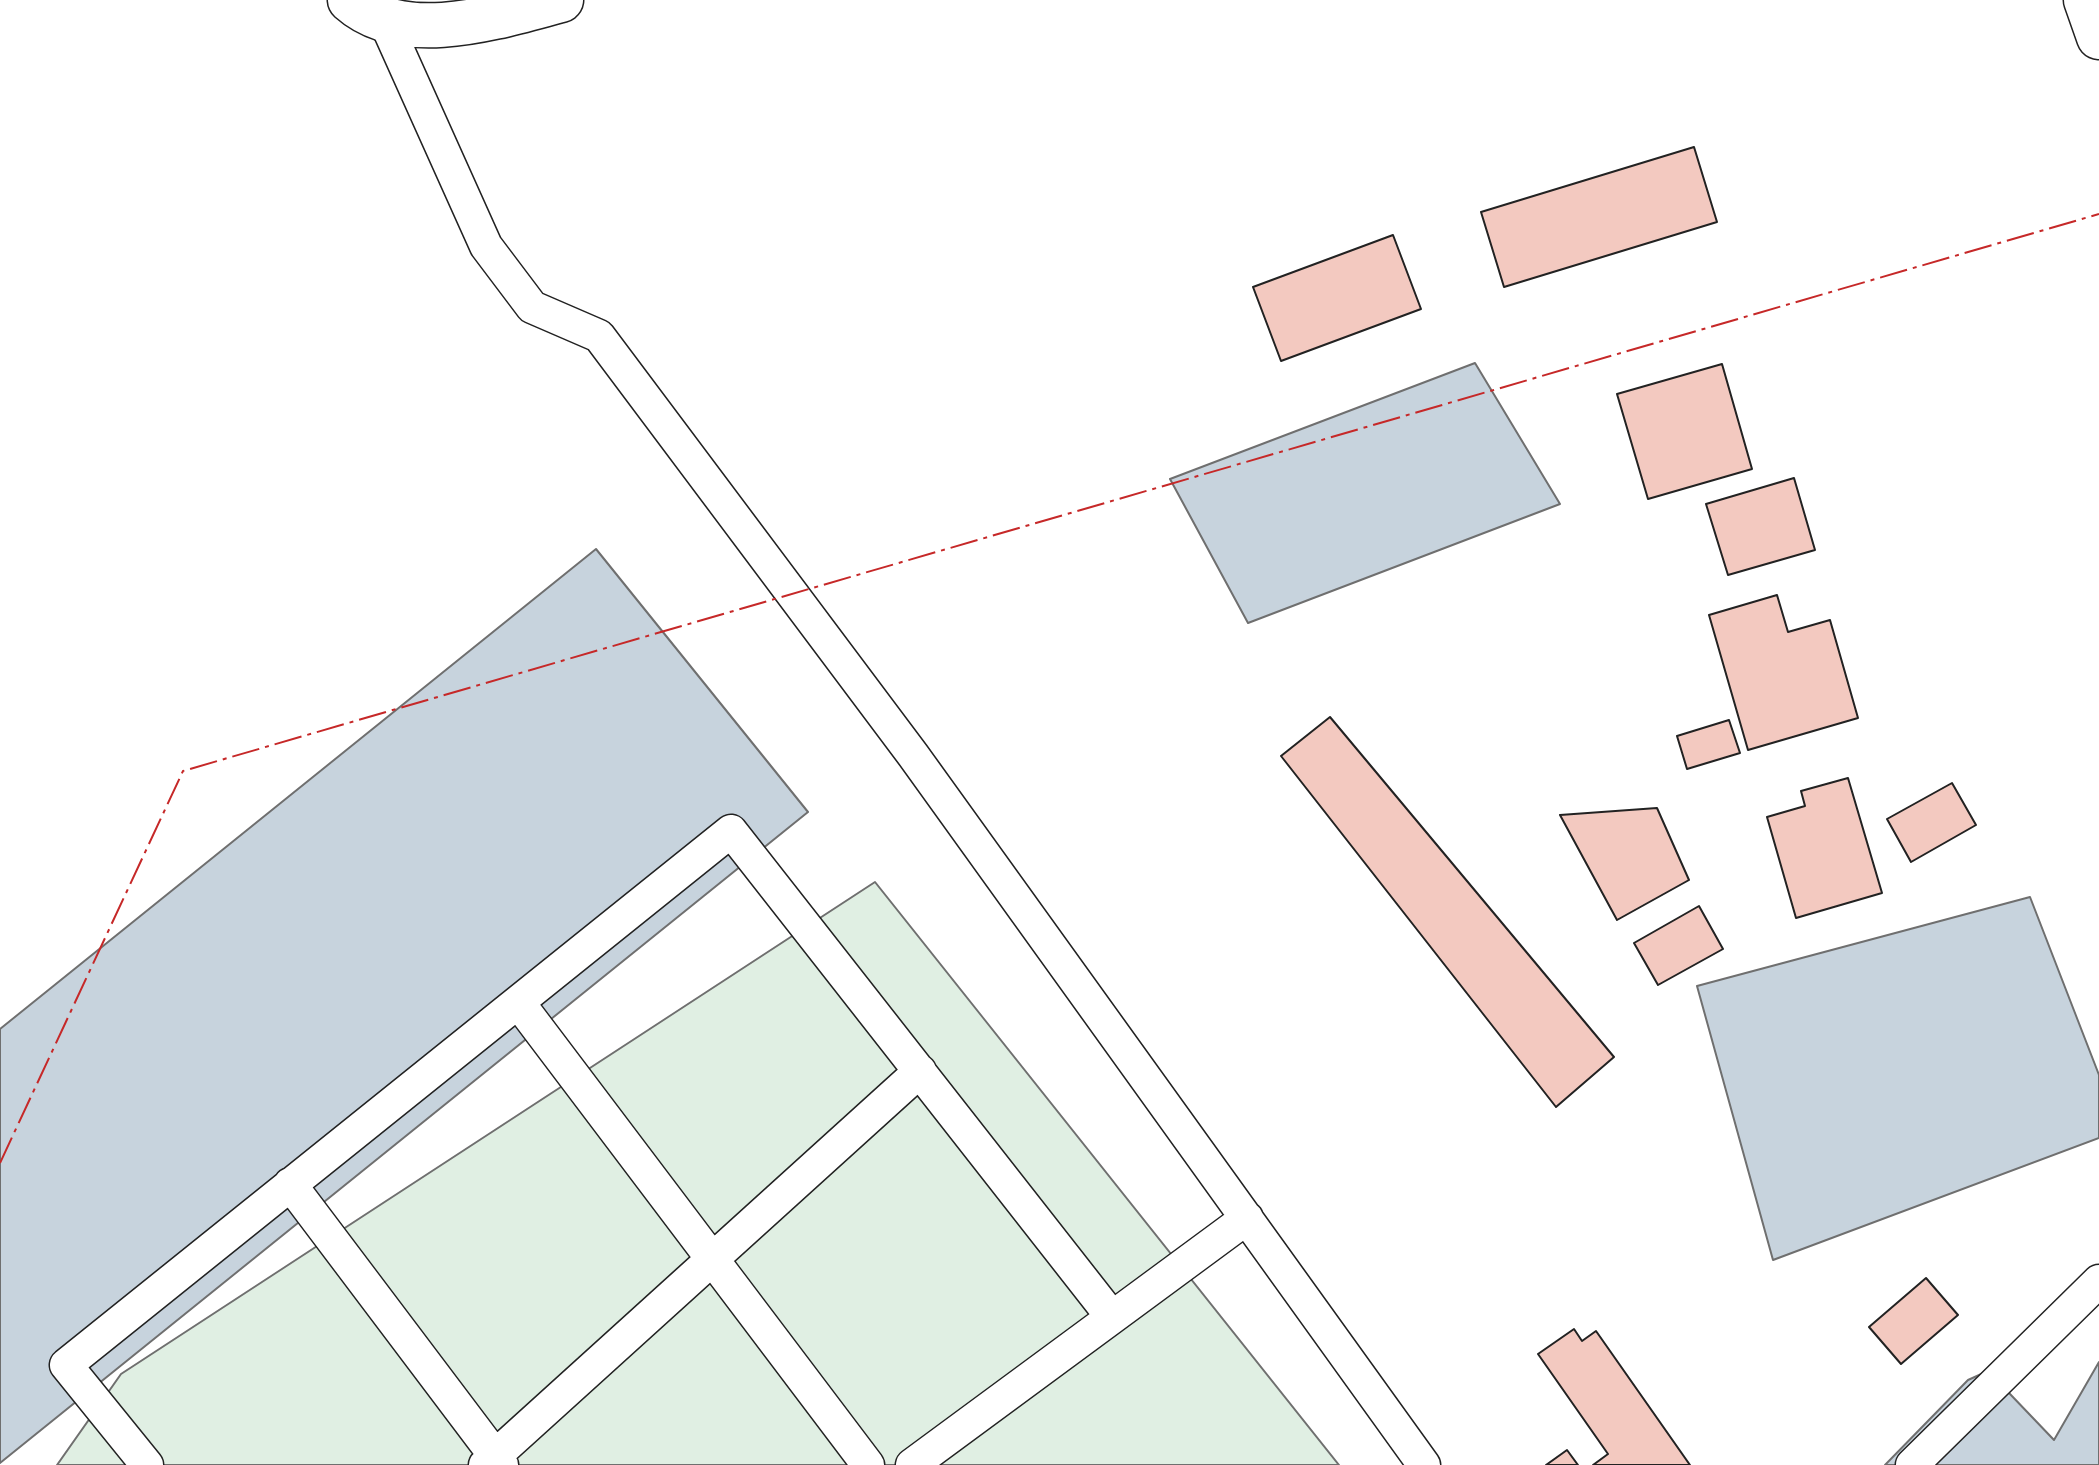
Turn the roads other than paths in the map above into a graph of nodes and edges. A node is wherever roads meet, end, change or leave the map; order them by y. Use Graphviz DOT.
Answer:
graph roads {
  1 [pos="561,0"];
  2 [pos="2086,0"];
  3 [pos="367,10"];
  4 [pos="2099,37"];
  5 [pos="518,1002"];
  6 [pos="920,1071"];
  7 [pos="290,1184"];
  8 [pos="1247,1218"];
  9 [pos="711,1261"];
  10 [pos="2099,1281"];
  11 [pos="1112,1317"];
  12 [pos="494,1462"];
  13 [pos="147,1465"];
  14 [pos="868,1465"];
  15 [pos="912,1465"];
  16 [pos="1424,1465"];
  17 [pos="1912,1465"];
  1 -- 3 [label="street"];
  2 -- 4 [label="street"];
  3 -- 8 [label="street"];
  5 -- 6 [label="street"];
  5 -- 7 [label="street"];
  5 -- 9 [label="street"];
  6 -- 9 [label="street"];
  6 -- 11 [label="street"];
  7 -- 12 [label="street"];
  7 -- 13 [label="street"];
  8 -- 11 [label="street"];
  8 -- 16 [label="street"];
  9 -- 12 [label="street"];
  9 -- 14 [label="street"];
  10 -- 17 [label="street"];
  11 -- 15 [label="street"];
}
